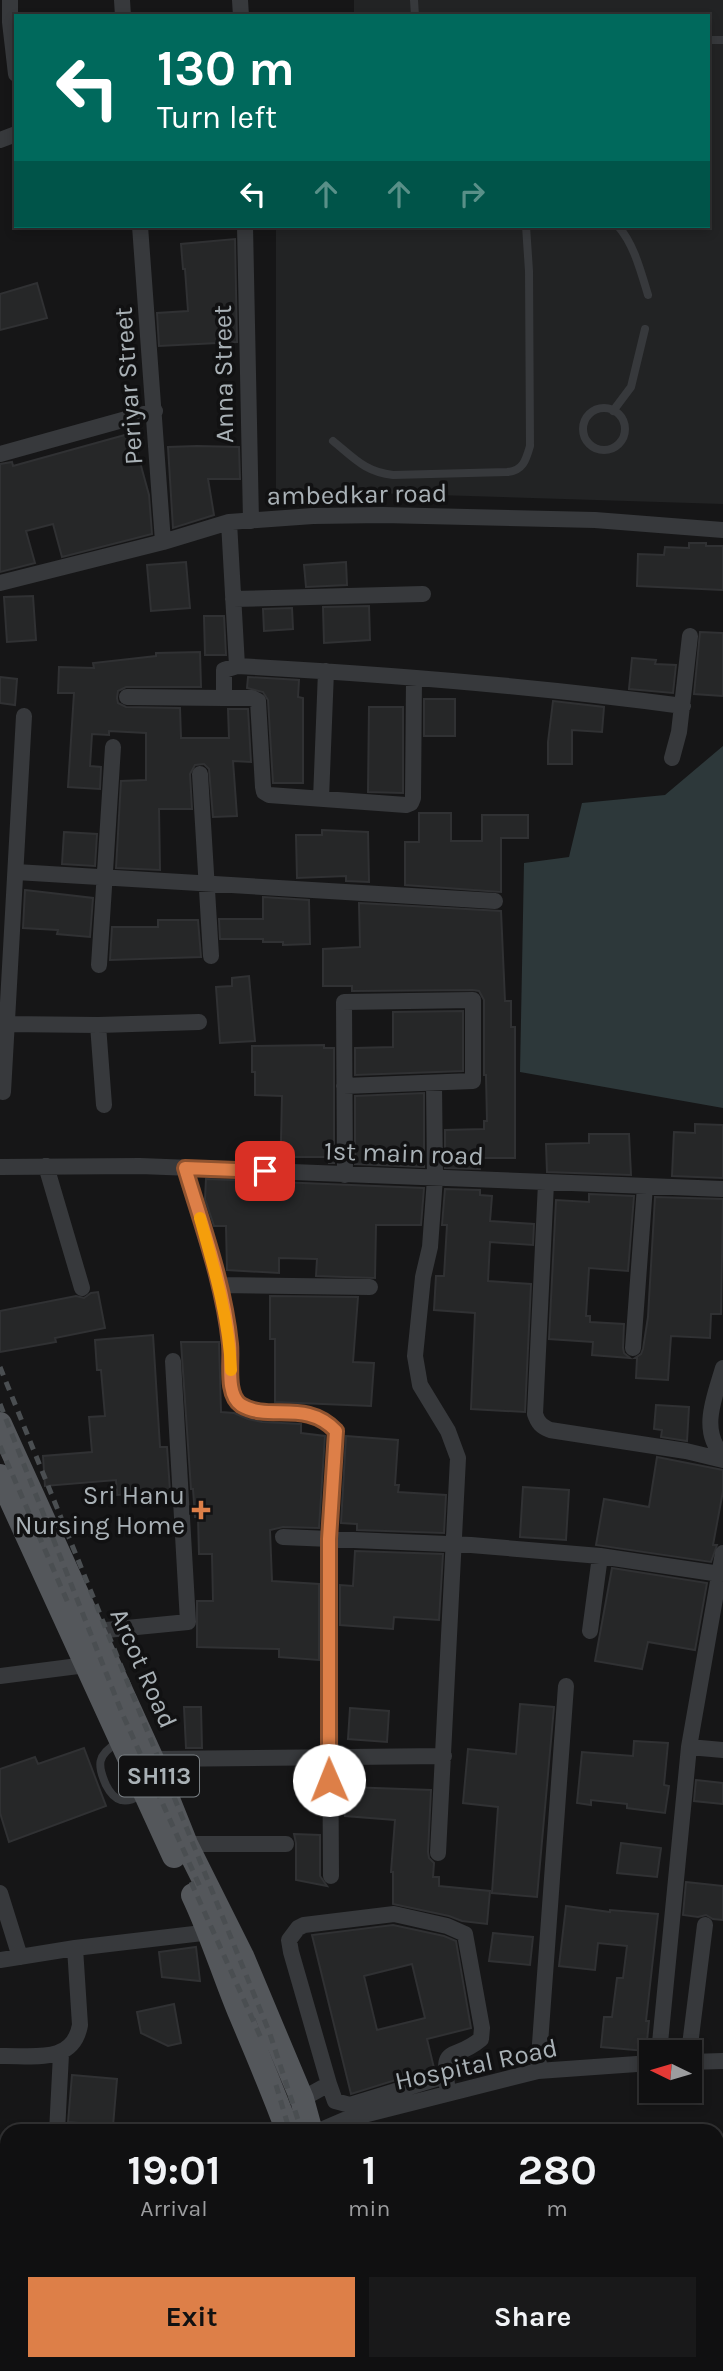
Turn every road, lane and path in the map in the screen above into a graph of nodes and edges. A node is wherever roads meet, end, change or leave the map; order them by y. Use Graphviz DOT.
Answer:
graph roads {
  1 [pos="10,0"];
  2 [pos="14,57"];
  3 [pos="140,228"];
  4 [pos="245,228"];
  5 [pos="526,228"];
  6 [pos="620,228"];
  7 [pos="648,295"];
  8 [pos="645,330"];
  9 [pos="155,411"];
  10 [pos="613,411"];
  11 [pos="333,441"];
  12 [pos="0,454"];
  13 [pos="251,521"];
  14 [pos="229,522"];
  15 [pos="723,530"];
  16 [pos="163,542"];
  17 [pos="0,583"];
  18 [pos="423,594"];
  19 [pos="233,599"];
  20 [pos="690,636"];
  21 [pos="237,666"];
  22 [pos="326,671"];
  23 [pos="414,679"];
  24 [pos="127,697"];
  25 [pos="224,698"];
  26 [pos="683,706"];
  27 [pos="24,716"];
  28 [pos="113,747"];
  29 [pos="672,758"];
  30 [pos="200,774"];
  31 [pos="321,799"];
  32 [pos="16,872"];
  33 [pos="106,878"];
  34 [pos="206,885"];
  35 [pos="495,901"];
  36 [pos="6,920"];
  37 [pos="211,956"];
  38 [pos="99,965"];
  39 [pos="198,1021"];
  40 [pos="5,1024"];
  41 [pos="98,1025"];
  42 [pos="434,1083"];
  43 [pos="344,1086"];
  44 [pos="3,1092"];
  45 [pos="104,1105"];
  46 [pos="46,1166"];
  47 [pos="0,1167"];
  48 [pos="185,1168"];
  49 [pos="345,1175"];
  50 [pos="435,1178"];
  51 [pos="546,1183"];
  52 [pos="645,1186"];
  53 [pos="723,1189"];
  54 [pos="219,1285"];
  55 [pos="370,1287"];
  56 [pos="82,1288"];
  57 [pos="634,1348"];
  58 [pos="173,1361"];
  59 [pos="723,1368"];
  60 [pos="0,1424"];
  61 [pos="723,1457"];
  62 [pos="0,1476"];
  63 [pos="26,1507"];
  64 [pos="283,1537"];
  65 [pos="329,1539"];
  66 [pos="453,1544"];
  67 [pos="723,1553"];
  68 [pos="600,1556"];
  69 [pos="720,1574"];
  70 [pos="96,1631"];
  71 [pos="590,1631"];
  72 [pos="86,1665"];
  73 [pos="0,1676"];
  74 [pos="566,1686"];
  75 [pos="120,1741"];
  76 [pos="689,1747"];
  77 [pos="723,1750"];
  78 [pos="329,1755"];
  79 [pos="444,1756"];
  80 [pos="143,1764"];
  81 [pos="145,1794"];
  82 [pos="186,1844"];
  83 [pos="286,1844"];
  84 [pos="438,1853"];
  85 [pos="331,1876"];
  86 [pos="0,1892"];
  87 [pos="705,1925"];
  88 [pos="211,1933"];
  89 [pos="75,1948"];
  90 [pos="20,1957"];
  91 [pos="0,1960"];
  92 [pos="660,2040"];
  93 [pos="691,2040"];
  94 [pos="61,2054"];
  95 [pos="0,2056"];
  96 [pos="702,2062"];
  97 [pos="723,2062"];
  98 [pos="639,2064"];
  99 [pos="538,2070"];
  100 [pos="445,2076"];
  101 [pos="329,2084"];
  102 [pos="448,2093"];
  103 [pos="301,2095"];
  104 [pos="277,2104"];
  105 [pos="57,2124"];
  106 [pos="285,2124"];
  107 [pos="310,2124"];
  108 [pos="334,2124"];
  1 -- 2 [label="street"];
  3 -- 9 [label="street, Periyar Street"];
  4 -- 13 [label="street, Anna Street"];
  5 -- 11 [label="lane"];
  6 -- 7 [label="lane"];
  8 -- 10 [label="lane"];
  9 -- 12 [label="street"];
  9 -- 16 [label="street, Periyar Street"];
  10 -- 10 [label="lane"];
  13 -- 14 [label="street, ambedkar road"];
  13 -- 15 [label="street, ambedkar road"];
  14 -- 16 [label="street, ambedkar road"];
  14 -- 19 [label="street"];
  16 -- 17 [label="street, ambedkar road"];
  18 -- 19 [label="street"];
  19 -- 21 [label="street"];
  20 -- 26 [label="street"];
  21 -- 22 [label="street"];
  21 -- 25 [label="street"];
  22 -- 23 [label="street"];
  22 -- 31 [label="street"];
  23 -- 26 [label="street"];
  23 -- 31 [label="street"];
  24 -- 25 [label="street"];
  25 -- 31 [label="street"];
  26 -- 29 [label="street"];
  27 -- 32 [label="street"];
  28 -- 33 [label="street"];
  30 -- 34 [label="street"];
  32 -- 33 [label="street"];
  32 -- 36 [label="street"];
  33 -- 34 [label="street"];
  33 -- 38 [label="street"];
  34 -- 35 [label="street"];
  34 -- 37 [label="street"];
  36 -- 40 [label="street"];
  39 -- 41 [label="street"];
  40 -- 41 [label="street"];
  40 -- 44 [label="street"];
  41 -- 45 [label="street"];
  42 -- 43 [label="street"];
  42 -- 43 [label="street"];
  42 -- 50 [label="street"];
  43 -- 49 [label="street"];
  46 -- 47 [label="street, 1st main road"];
  46 -- 48 [label="street, 1st main road"];
  46 -- 56 [label="street"];
  48 -- 49 [label="street, 1st main road"];
  48 -- 54 [label="street"];
  49 -- 50 [label="street, 1st main road"];
  50 -- 51 [label="street, 1st main road"];
  50 -- 66 [label="street"];
  51 -- 52 [label="street, 1st main road"];
  51 -- 61 [label="street"];
  52 -- 53 [label="street, 1st main road"];
  52 -- 57 [label="street"];
  54 -- 55 [label="street"];
  54 -- 65 [label="street"];
  58 -- 70 [label="street"];
  59 -- 61 [label="street"];
  60 -- 63 [label="main road, Arcot Road / SH113"];
  62 -- 63 [label="main road, Arcot Road / SH113"];
  63 -- 70 [label="main road, Arcot Road / SH113"];
  63 -- 72 [label="main road, Arcot Road / SH113"];
  64 -- 65 [label="street"];
  65 -- 66 [label="street"];
  65 -- 78 [label="street"];
  66 -- 68 [label="street"];
  66 -- 79 [label="street"];
  67 -- 69 [label="street"];
  68 -- 69 [label="street"];
  68 -- 71 [label="street"];
  69 -- 76 [label="street"];
  70 -- 80 [label="main road, Arcot Road / SH113"];
  72 -- 73 [label="street"];
  72 -- 75 [label="main road, Arcot Road / SH113"];
  74 -- 99 [label="street"];
  75 -- 80 [label="main road, Arcot Road / SH113"];
  75 -- 81 [label="lane"];
  76 -- 77 [label="street"];
  76 -- 92 [label="street"];
  78 -- 79 [label="street"];
  78 -- 80 [label="street"];
  78 -- 85 [label="street"];
  79 -- 84 [label="street"];
  80 -- 81 [label="main road, Arcot Road / SH113"];
  80 -- 82 [label="main road, Arcot Road / SH113"];
  81 -- 88 [label="main road, Arcot Road / SH113"];
  82 -- 83 [label="street"];
  82 -- 103 [label="main road, Arcot Road / SH113"];
  86 -- 90 [label="street"];
  87 -- 93 [label="street"];
  88 -- 89 [label="street"];
  88 -- 104 [label="main road, Arcot Road / SH113"];
  89 -- 90 [label="street"];
  89 -- 94 [label="street"];
  90 -- 91 [label="street"];
  94 -- 95 [label="street"];
  94 -- 105 [label="street"];
  96 -- 97 [label="street"];
  98 -- 99 [label="street, Hospital Road"];
  99 -- 102 [label="street, Hospital Road"];
  100 -- 101 [label="street"];
  100 -- 101 [label="street"];
  100 -- 102 [label="street"];
  101 -- 103 [label="street"];
  102 -- 108 [label="street, Hospital Road"];
  103 -- 104 [label="main road"];
  103 -- 107 [label="main road, Arcot Road / SH113"];
  104 -- 106 [label="main road, Arcot Road / SH113"];
}
